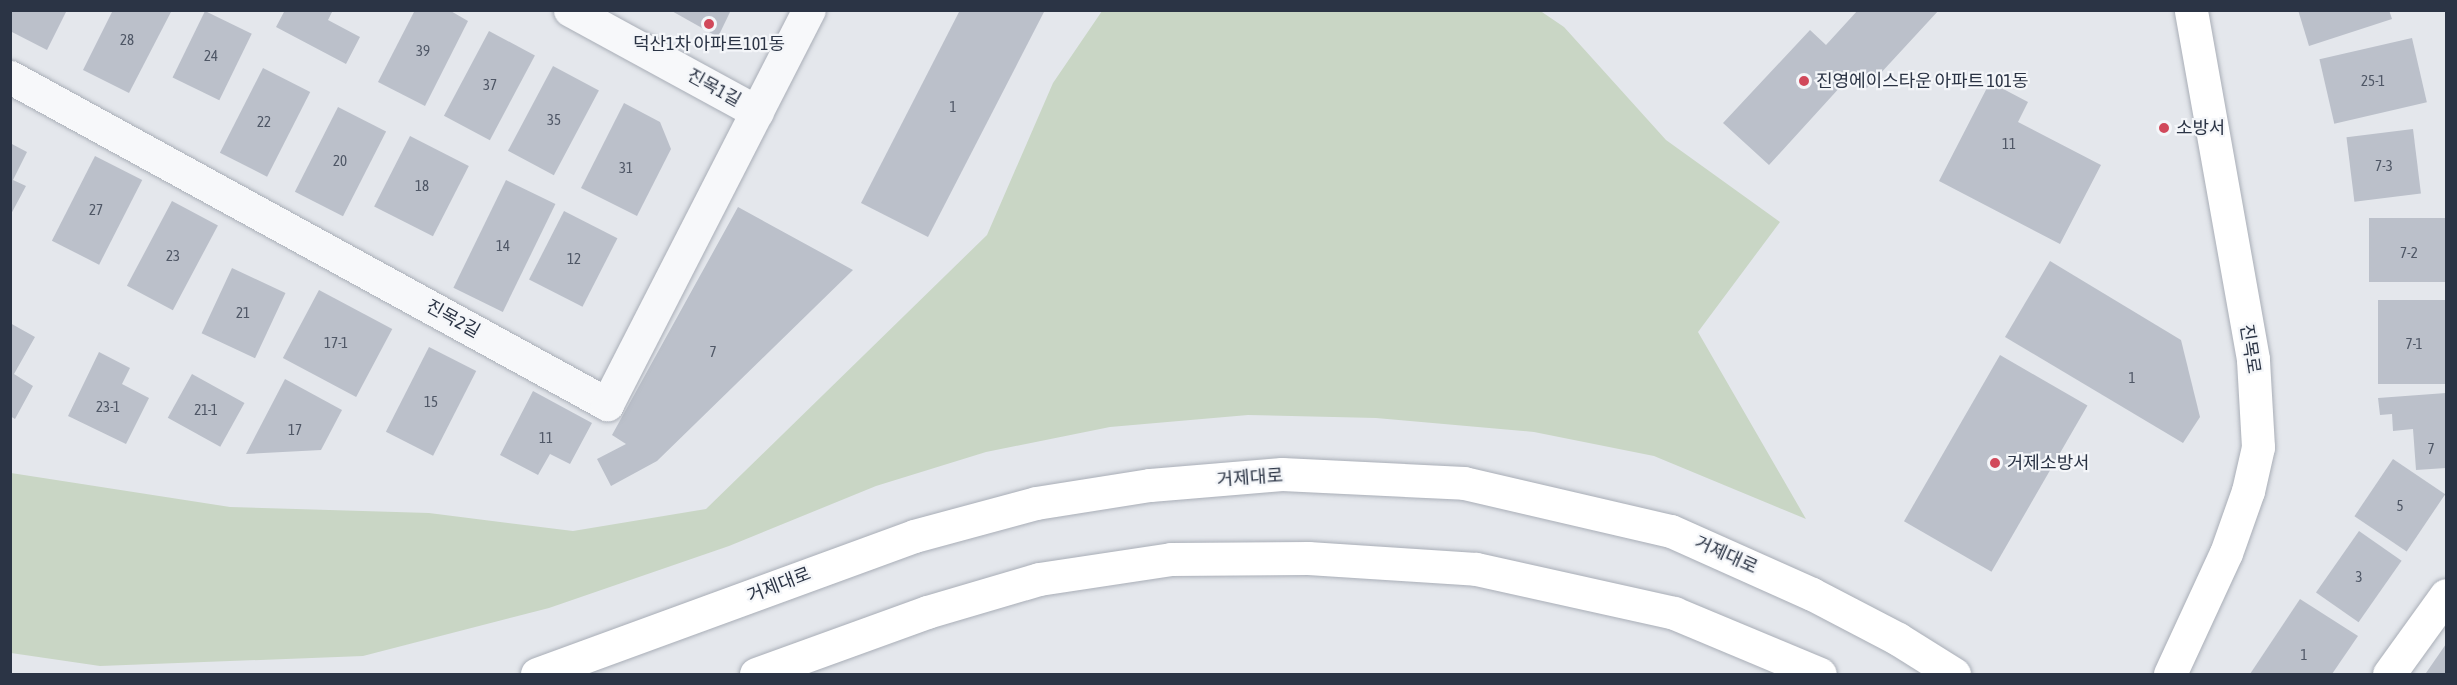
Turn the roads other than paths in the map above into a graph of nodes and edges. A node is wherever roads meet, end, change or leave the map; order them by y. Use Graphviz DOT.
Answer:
graph roads {
  1 [pos="570,10"];
  2 [pos="808,10"];
  3 [pos="2191,10"];
  4 [pos="10,77"];
  5 [pos="757,112"];
  6 [pos="2446,595"];
  7 [pos="537,675"];
  8 [pos="756,675"];
  9 [pos="1820,675"];
  10 [pos="1954,675"];
  11 [pos="2170,675"];
  12 [pos="2389,675"];
  1 -- 5 [label="street, 진목1길"];
  2 -- 5 [label="street, 진목1길"];
  3 -- 11 [label="street, 진목로"];
  4 -- 5 [label="street, 진목2길"];
  6 -- 12 [label="street"];
  7 -- 10 [label="street, 거제대로"];
  8 -- 9 [label="street"];
}
